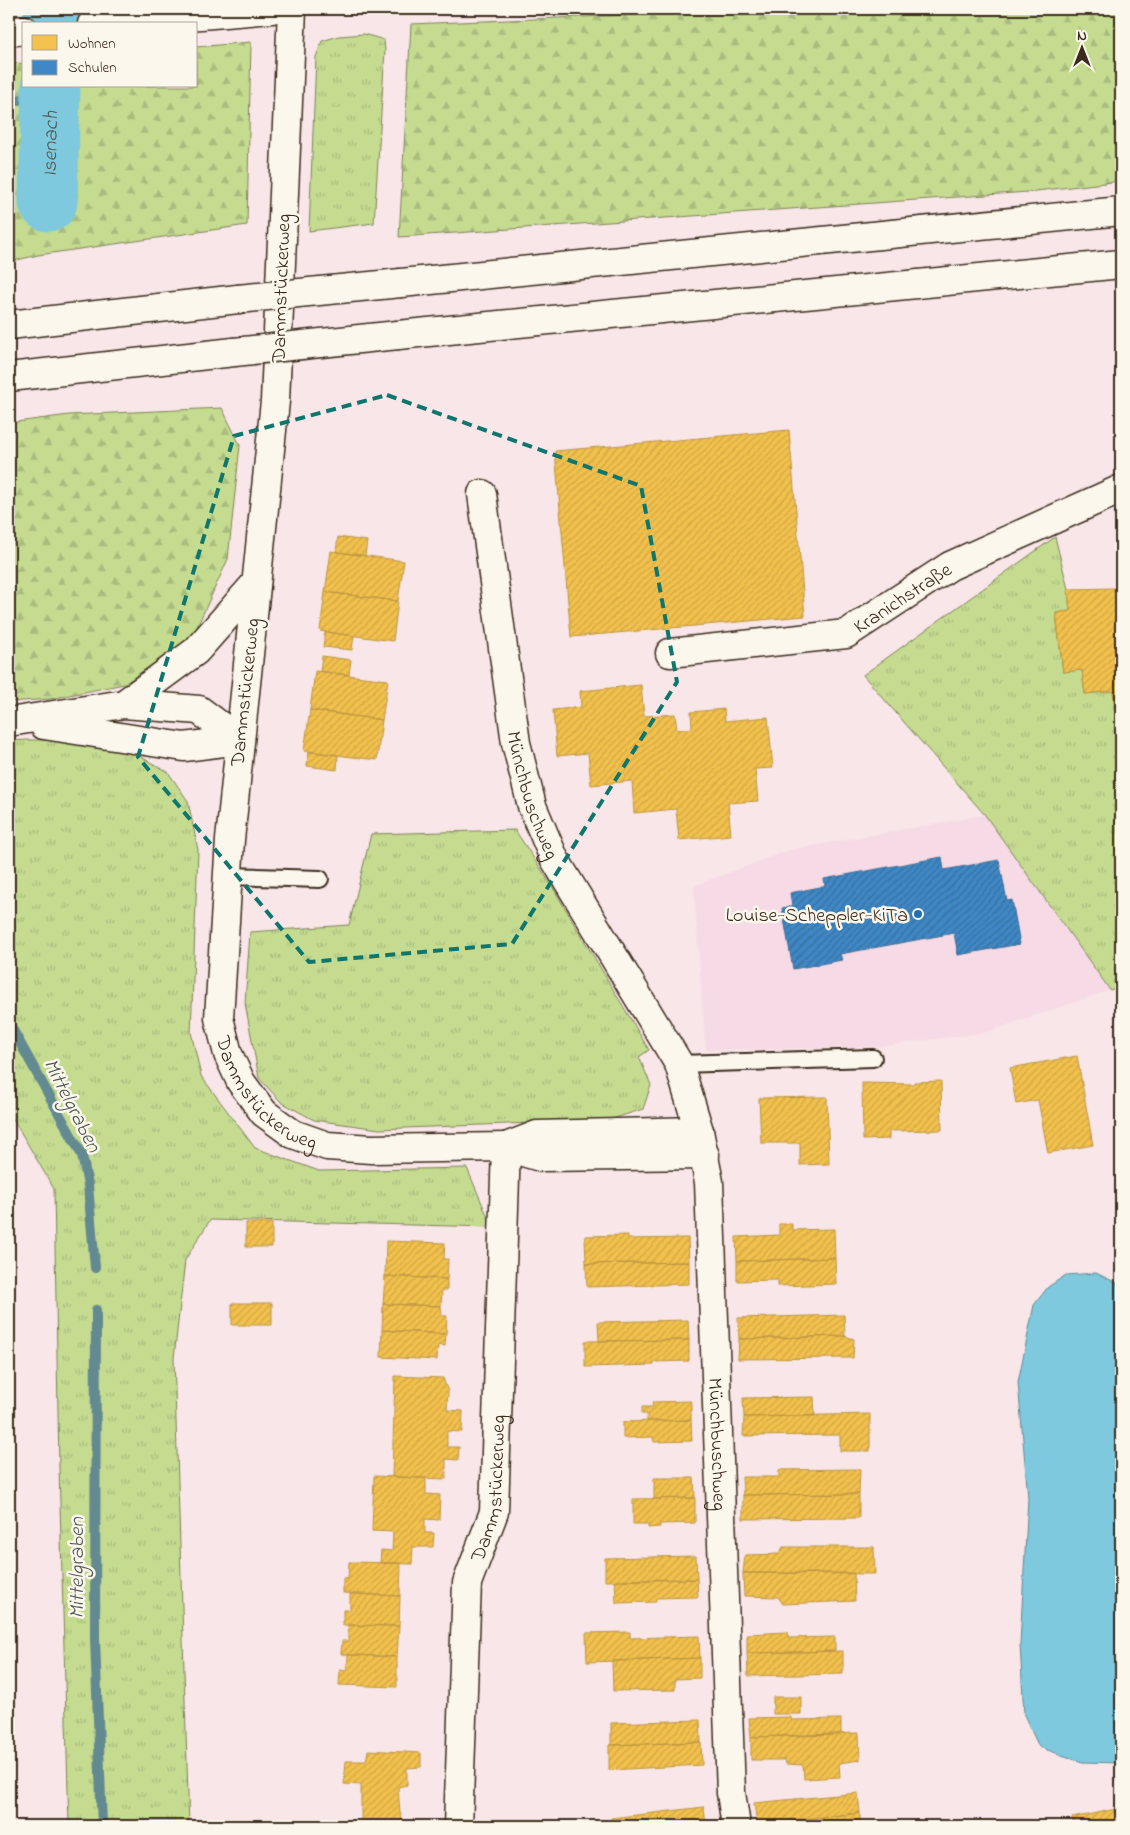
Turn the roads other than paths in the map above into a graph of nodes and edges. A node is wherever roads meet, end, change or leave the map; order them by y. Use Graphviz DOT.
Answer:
graph roads {
  1 [pos="272,9"];
  2 [pos="292,9"];
  3 [pos="110,22"];
  4 [pos="1121,211"];
  5 [pos="1121,264"];
  6 [pos="9,325"];
  7 [pos="9,376"];
  8 [pos="1121,489"];
  9 [pos="482,494"];
  10 [pos="256,583"];
  11 [pos="670,653"];
  12 [pos="124,704"];
  13 [pos="15,721"];
  14 [pos="239,740"];
  15 [pos="228,876"];
  16 [pos="320,879"];
  17 [pos="873,1058"];
  18 [pos="679,1064"];
  19 [pos="702,1143"];
  20 [pos="506,1147"];
  21 [pos="458,1826"];
  22 [pos="736,1826"];
  1 -- 3 [label="main road"];
  2 -- 10 [label="main road, Dammstückerweg"];
  4 -- 6 [label="main road, bridge"];
  5 -- 7 [label="main road, bridge"];
  8 -- 11 [label="main road, Kranichstraße"];
  9 -- 18 [label="main road, Münchbuschweg"];
  10 -- 12 [label="main road"];
  10 -- 14 [label="main road, Dammstückerweg"];
  12 -- 13 [label="main road"];
  12 -- 14 [label="main road"];
  13 -- 14 [label="main road"];
  14 -- 15 [label="main road, Dammstückerweg"];
  15 -- 16 [label="lane"];
  15 -- 20 [label="main road, Dammstückerweg"];
  17 -- 18 [label="lane"];
  18 -- 19 [label="main road, Münchbuschweg"];
  19 -- 20 [label="main road, Dammstückerweg"];
  19 -- 22 [label="main road, Münchbuschweg"];
  20 -- 21 [label="main road, Dammstückerweg"];
}
